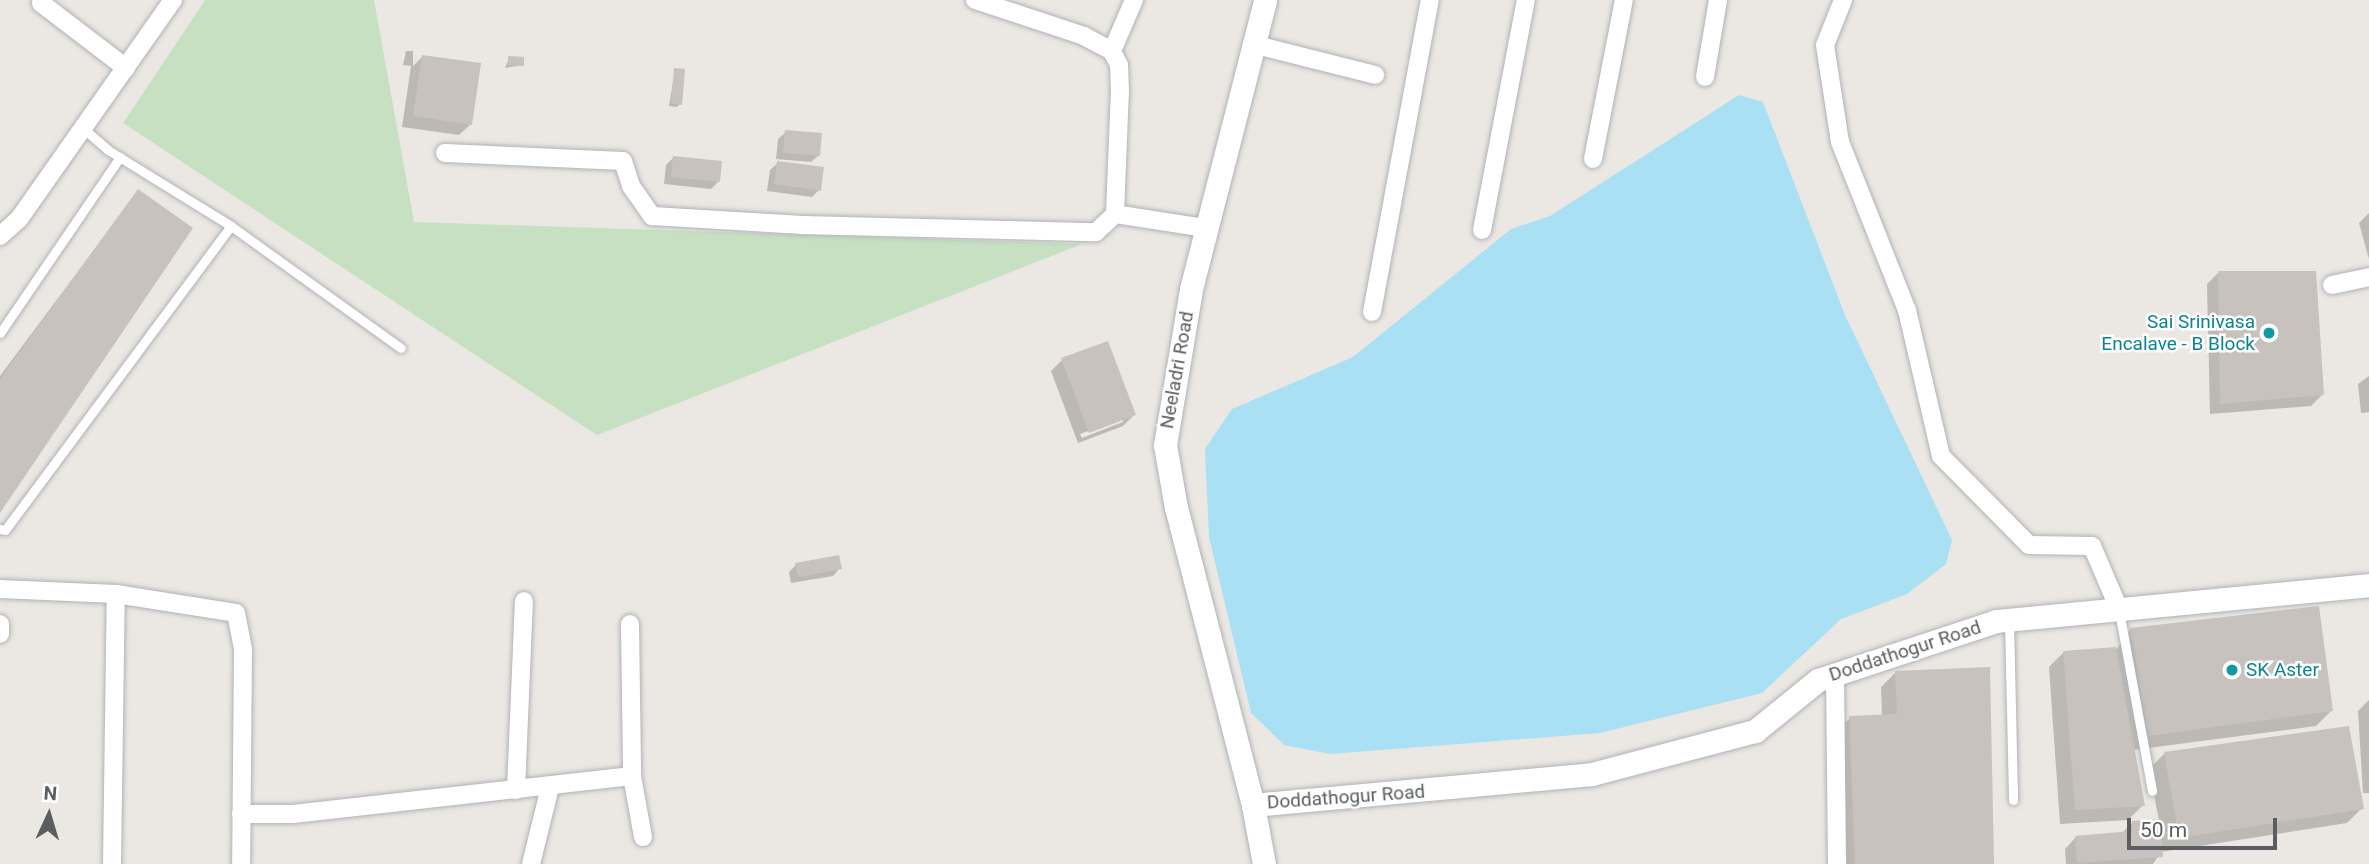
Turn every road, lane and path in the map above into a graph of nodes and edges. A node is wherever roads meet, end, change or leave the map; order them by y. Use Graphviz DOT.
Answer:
graph roads {
  1 [pos="173,0"];
  2 [pos="975,0"];
  3 [pos="1134,0"];
  4 [pos="1265,0"];
  5 [pos="1430,0"];
  6 [pos="1526,0"];
  7 [pos="1624,0"];
  8 [pos="1718,0"];
  9 [pos="1843,0"];
  10 [pos="41,3"];
  11 [pos="1252,44"];
  12 [pos="1112,51"];
  13 [pos="126,68"];
  14 [pos="1375,75"];
  15 [pos="1705,77"];
  16 [pos="84,129"];
  17 [pos="445,153"];
  18 [pos="120,157"];
  19 [pos="1593,159"];
  20 [pos="1115,214"];
  21 [pos="231,226"];
  22 [pos="1205,228"];
  23 [pos="1482,230"];
  24 [pos="0,236"];
  25 [pos="2369,276"];
  26 [pos="2332,285"];
  27 [pos="1372,312"];
  28 [pos="0,333"];
  29 [pos="401,348"];
  30 [pos="0,529"];
  31 [pos="2369,585"];
  32 [pos="0,589"];
  33 [pos="116,594"];
  34 [pos="524,601"];
  35 [pos="2119,609"];
  36 [pos="2009,619"];
  37 [pos="0,624"];
  38 [pos="630,624"];
  39 [pos="0,634"];
  40 [pos="1835,674"];
  41 [pos="632,776"];
  42 [pos="550,787"];
  43 [pos="516,790"];
  44 [pos="2152,791"];
  45 [pos="2013,800"];
  46 [pos="1253,804"];
  47 [pos="241,814"];
  48 [pos="643,837"];
  49 [pos="111,864"];
  50 [pos="242,864"];
  51 [pos="531,864"];
  52 [pos="1264,864"];
  53 [pos="1837,864"];
  1 -- 13 [label="street"];
  2 -- 12 [label="street"];
  3 -- 12 [label="street"];
  4 -- 11 [label="street, Neeladri Road"];
  5 -- 27 [label="street"];
  6 -- 23 [label="street"];
  7 -- 19 [label="street"];
  8 -- 15 [label="street"];
  9 -- 35 [label="street"];
  10 -- 13 [label="street"];
  11 -- 14 [label="street"];
  11 -- 22 [label="street, Neeladri Road"];
  12 -- 20 [label="street"];
  13 -- 16 [label="street"];
  16 -- 18 [label="lane"];
  16 -- 24 [label="street"];
  17 -- 20 [label="street"];
  18 -- 21 [label="lane"];
  18 -- 28 [label="lane"];
  20 -- 22 [label="street"];
  21 -- 29 [label="lane"];
  21 -- 30 [label="lane"];
  22 -- 46 [label="street, Neeladri Road"];
  25 -- 26 [label="street"];
  31 -- 35 [label="street, Doddathogur Road"];
  32 -- 33 [label="street"];
  33 -- 47 [label="street"];
  33 -- 49 [label="street"];
  34 -- 43 [label="street"];
  35 -- 36 [label="street, Doddathogur Road"];
  35 -- 44 [label="lane"];
  36 -- 40 [label="street, Doddathogur Road"];
  36 -- 45 [label="lane"];
  37 -- 39 [label="street"];
  38 -- 41 [label="street"];
  40 -- 46 [label="street, Doddathogur Road"];
  40 -- 53 [label="street"];
  41 -- 42 [label="street"];
  41 -- 48 [label="street"];
  42 -- 43 [label="street"];
  42 -- 51 [label="street"];
  43 -- 47 [label="street"];
  46 -- 52 [label="street, Neeladri Road"];
  47 -- 50 [label="street"];
}
